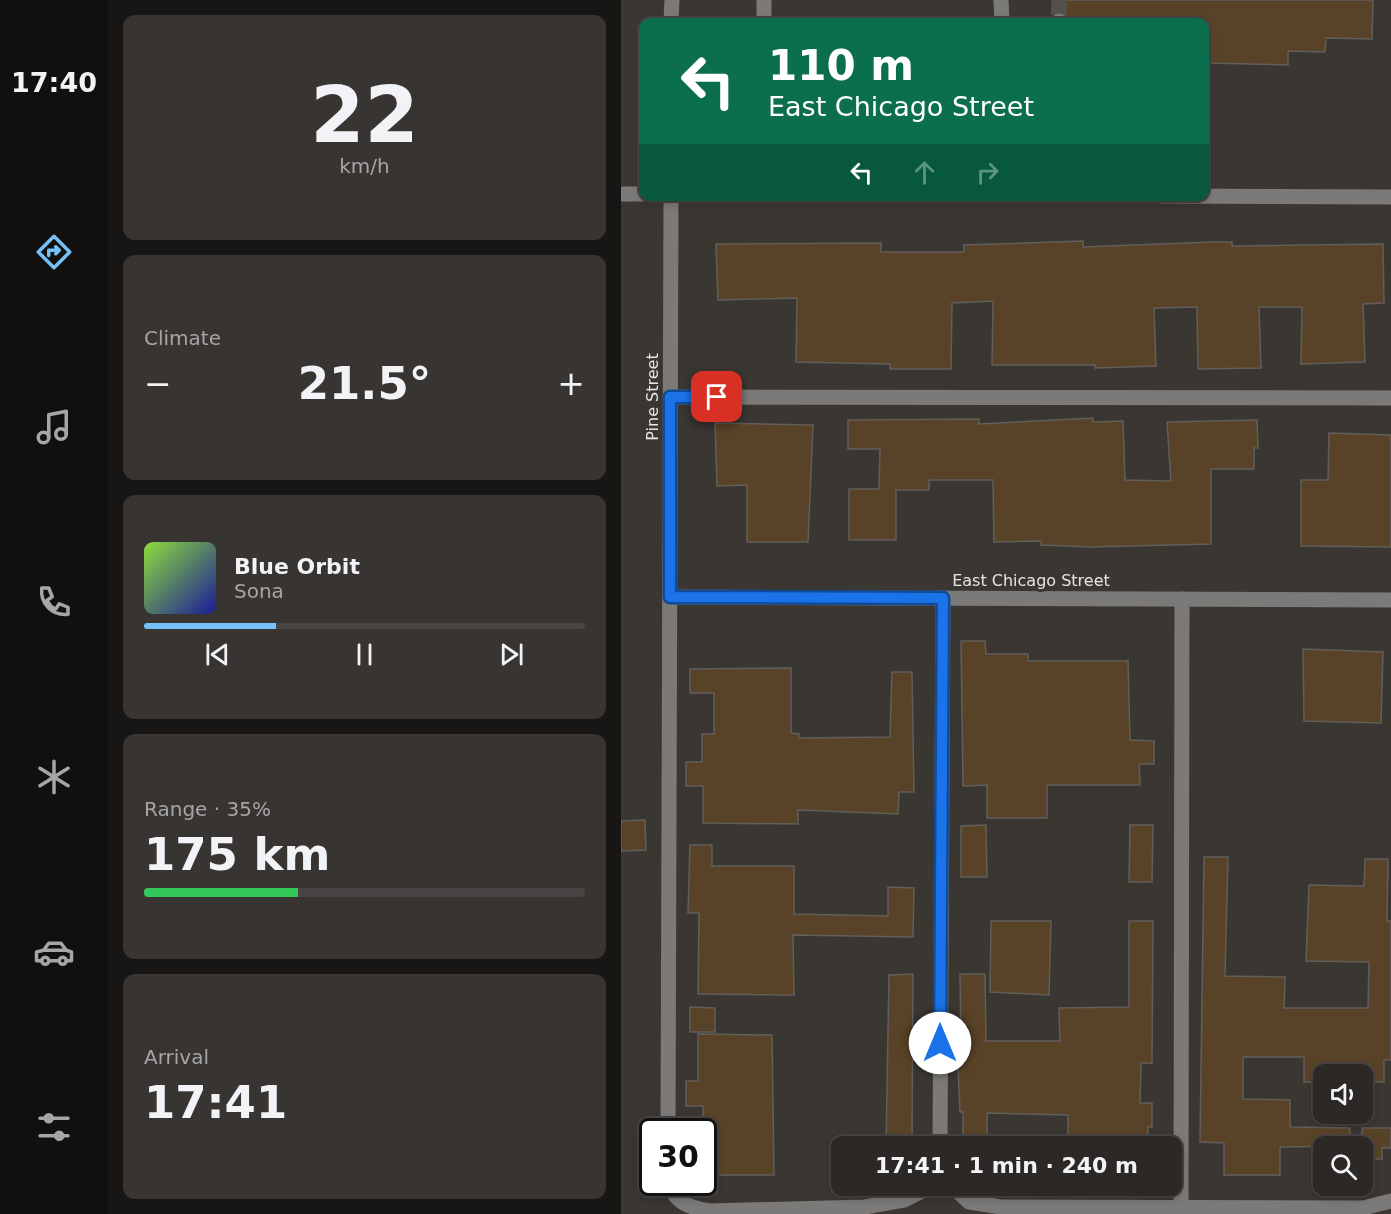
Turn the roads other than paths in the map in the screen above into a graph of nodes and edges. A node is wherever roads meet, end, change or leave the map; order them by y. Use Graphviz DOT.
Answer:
graph roads {
  1 [pos="672,0"];
  2 [pos="764,0"];
  3 [pos="1001,0"];
  4 [pos="672,18"];
  5 [pos="764,18"];
  6 [pos="1002,18"];
  7 [pos="621,194"];
  8 [pos="639,194"];
  9 [pos="1209,196"];
  10 [pos="1391,197"];
  11 [pos="671,201"];
  12 [pos="670,397"];
  13 [pos="1391,398"];
  14 [pos="670,597"];
  15 [pos="943,598"];
  16 [pos="1182,599"];
  17 [pos="1391,600"];
  18 [pos="668,1118"];
  19 [pos="940,1136"];
  20 [pos="677,1196"];
  21 [pos="912,1196"];
  22 [pos="960,1196"];
  23 [pos="1391,1201"];
  24 [pos="1181,1208"];
  1 -- 4 [label="street"];
  2 -- 5 [label="street"];
  3 -- 6 [label="street"];
  7 -- 8 [label="street"];
  9 -- 10 [label="street"];
  11 -- 12 [label="street, Pine Street"];
  12 -- 13 [label="street"];
  12 -- 14 [label="street, Pine Street"];
  14 -- 15 [label="street, East Chicago Street"];
  14 -- 18 [label="street, Pine Street"];
  15 -- 16 [label="street, East Chicago Street"];
  15 -- 19 [label="street"];
  16 -- 17 [label="street, East Chicago Street"];
  16 -- 24 [label="street"];
  20 -- 21 [label="street"];
  22 -- 24 [label="street"];
  23 -- 24 [label="street"];
}
